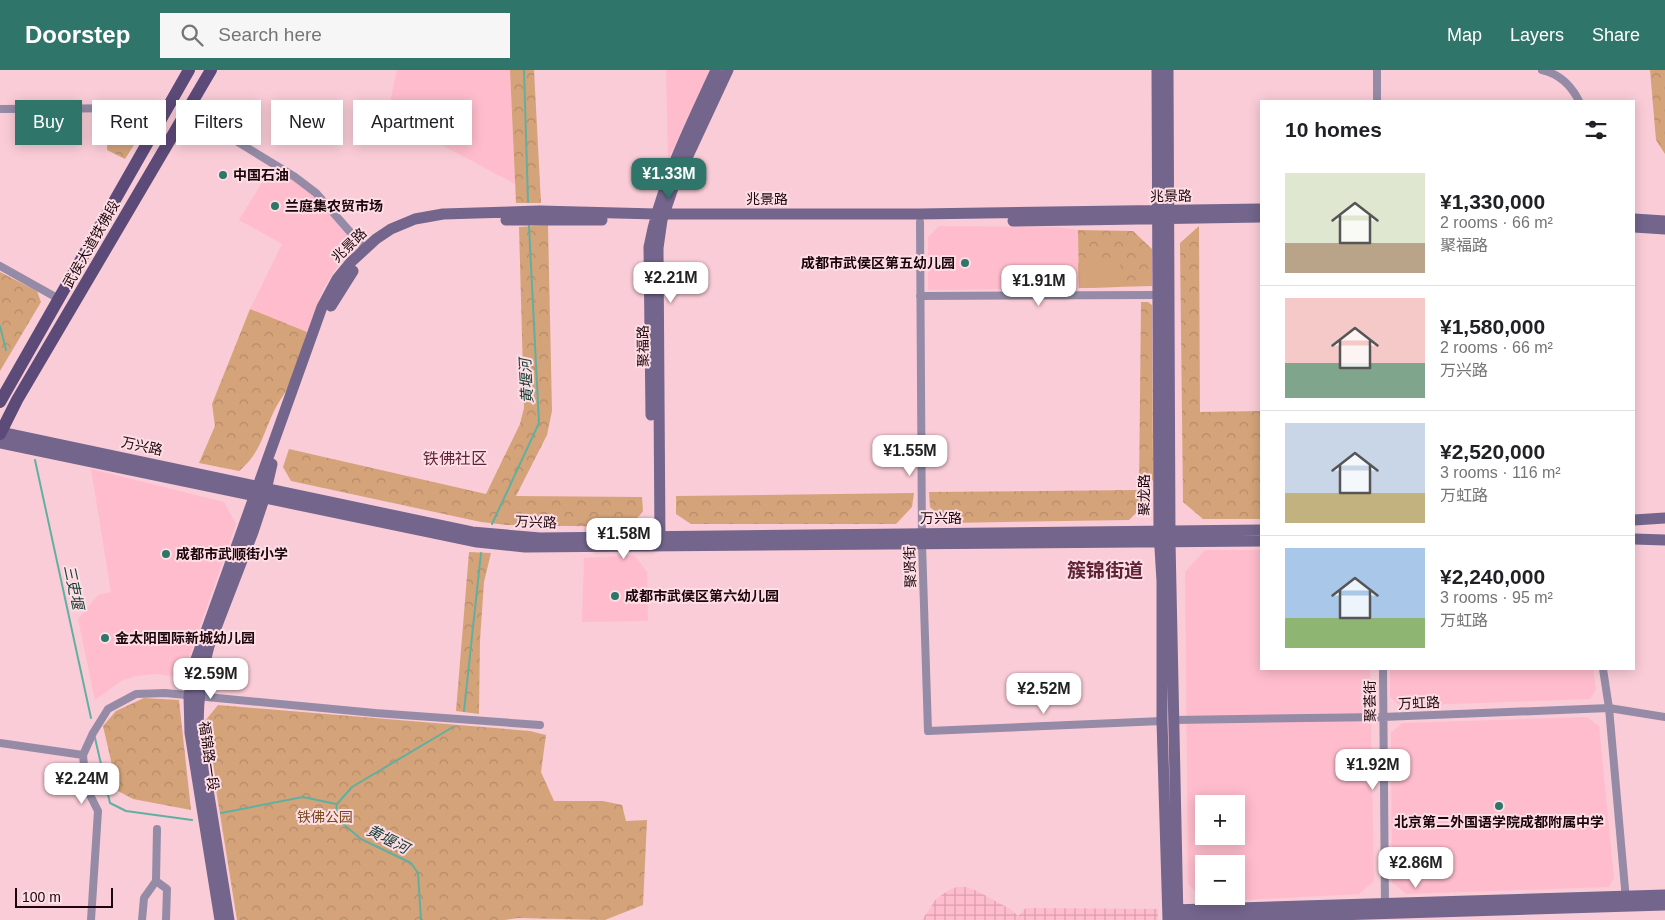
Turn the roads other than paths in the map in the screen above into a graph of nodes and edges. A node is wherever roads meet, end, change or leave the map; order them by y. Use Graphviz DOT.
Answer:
graph roads {
  1 [pos="189,70"];
  2 [pos="211,70"];
  3 [pos="716,70"];
  4 [pos="728,70"];
  5 [pos="1157,70"];
  6 [pos="1168,70"];
  7 [pos="1377,70"];
  8 [pos="1542,70"];
  9 [pos="193,100"];
  10 [pos="1377,100"];
  11 [pos="1578,100"];
  12 [pos="92,108"];
  13 [pos="0,109"];
  14 [pos="166,111"];
  15 [pos="176,130"];
  16 [pos="147,145"];
  17 [pos="243,145"];
  18 [pos="1260,209"];
  19 [pos="1164,215"];
  20 [pos="659,217"];
  21 [pos="1260,218"];
  22 [pos="1635,219"];
  23 [pos="1665,221"];
  24 [pos="920,222"];
  25 [pos="1635,227"];
  26 [pos="1665,229"];
  27 [pos="365,249"];
  28 [pos="0,266"];
  29 [pos="1158,295"];
  30 [pos="920,296"];
  31 [pos="59,299"];
  32 [pos="0,402"];
  33 [pos="0,435"];
  34 [pos="260,492"];
  35 [pos="1665,518"];
  36 [pos="1635,520"];
  37 [pos="1635,526"];
  38 [pos="1665,526"];
  39 [pos="1260,530"];
  40 [pos="1635,533"];
  41 [pos="1665,533"];
  42 [pos="1165,537"];
  43 [pos="922,538"];
  44 [pos="1635,539"];
  45 [pos="1665,540"];
  46 [pos="1260,541"];
  47 [pos="657,542"];
  48 [pos="1382,670"];
  49 [pos="1603,670"];
  50 [pos="193,696"];
  51 [pos="1609,708"];
  52 [pos="1383,717"];
  53 [pos="1665,717"];
  54 [pos="1174,720"];
  55 [pos="1162,721"];
  56 [pos="540,725"];
  57 [pos="0,743"];
  58 [pos="83,755"];
  59 [pos="157,830"];
  60 [pos="156,881"];
  61 [pos="1665,895"];
  62 [pos="1626,901"];
  63 [pos="1665,905"];
  64 [pos="1386,908"];
  65 [pos="1173,917"];
  66 [pos="91,920"];
  67 [pos="142,920"];
  68 [pos="166,920"];
  69 [pos="220,920"];
  70 [pos="229,920"];
  1 -- 14 [label="main road, 武侯大道铁佛段"];
  2 -- 9 [label="main road, 武侯大道铁佛段"];
  3 -- 20 [label="street"];
  4 -- 20 [label="street, 聚福路"];
  5 -- 19 [label="street, 聚龙路"];
  6 -- 19 [label="street, 聚龙路"];
  7 -- 10 [label="street"];
  8 -- 11 [label="street"];
  12 -- 13 [label="street"];
  15 -- 33 [label="main road, 武侯大道铁佛段"];
  16 -- 31 [label="main road, 武侯大道铁佛段"];
  17 -- 27 [label="street"];
  18 -- 19 [label="street, 兆景路"];
  19 -- 20 [label="street, 兆景路"];
  19 -- 21 [label="street, 兆景路"];
  19 -- 24 [label="street, 兆景路"];
  19 -- 29 [label="street, 聚龙路"];
  19 -- 42 [label="street, 聚龙路"];
  20 -- 24 [label="street, 兆景路"];
  20 -- 27 [label="street, 兆景路"];
  20 -- 34 [label="street, 兆景路"];
  20 -- 47 [label="street, 聚福路"];
  22 -- 23 [label="street"];
  24 -- 30 [label="street, 聚贤街"];
  25 -- 26 [label="street"];
  27 -- 34 [label="street, 兆景路"];
  28 -- 31 [label="street"];
  29 -- 30 [label="street"];
  29 -- 42 [label="street, 聚龙路"];
  30 -- 43 [label="street, 聚贤街"];
  31 -- 32 [label="main road, 武侯大道铁佛段"];
  33 -- 34 [label="street, 万兴路"];
  34 -- 47 [label="street, 万兴路"];
  34 -- 50 [label="street, 福锦路一段"];
  35 -- 36 [label="street"];
  37 -- 38 [label="street"];
  39 -- 42 [label="street, 万兴路"];
  40 -- 41 [label="street"];
  42 -- 43 [label="street, 万兴路"];
  42 -- 46 [label="street"];
  42 -- 54 [label="street, 聚龙路"];
  42 -- 55 [label="street, 聚龙路"];
  43 -- 47 [label="street, 万兴路"];
  43 -- 55 [label="street, 聚贤街"];
  44 -- 45 [label="street"];
  48 -- 52 [label="street, 聚荟街"];
  49 -- 51 [label="street"];
  50 -- 56 [label="street"];
  50 -- 58 [label="street"];
  50 -- 69 [label="street, 福锦路一段"];
  50 -- 70 [label="street, 福锦路一段"];
  51 -- 52 [label="street, 万虹路"];
  51 -- 53 [label="street, 万虹路"];
  51 -- 62 [label="street"];
  52 -- 54 [label="street, 万虹路"];
  52 -- 64 [label="street, 聚荟街"];
  54 -- 65 [label="street, 聚龙路"];
  55 -- 65 [label="street, 聚龙路"];
  57 -- 58 [label="street"];
  58 -- 66 [label="street"];
  59 -- 60 [label="street"];
  60 -- 67 [label="street"];
  60 -- 68 [label="street"];
  61 -- 62 [label="street"];
  62 -- 63 [label="street"];
  62 -- 64 [label="street"];
  64 -- 65 [label="street"];
}
